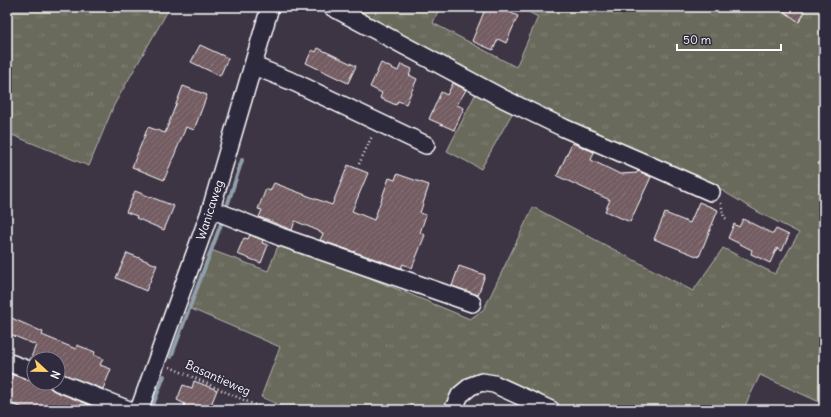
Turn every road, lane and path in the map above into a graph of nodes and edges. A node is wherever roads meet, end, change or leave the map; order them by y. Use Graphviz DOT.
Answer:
graph roads {
  1 [pos="270,7"];
  2 [pos="332,7"];
  3 [pos="254,66"];
  4 [pos="378,122"];
  5 [pos="426,145"];
  6 [pos="359,164"];
  7 [pos="711,192"];
  8 [pos="211,209"];
  9 [pos="728,220"];
  10 [pos="472,303"];
  11 [pos="7,362"];
  12 [pos="157,362"];
  13 [pos="26,369"];
  14 [pos="66,385"];
  15 [pos="129,410"];
  16 [pos="139,410"];
  17 [pos="272,410"];
  18 [pos="453,410"];
  19 [pos="551,410"];
  1 -- 3 [label="street, Wanicaweg"];
  2 -- 7 [label="street"];
  3 -- 4 [label="street"];
  3 -- 8 [label="street, Wanicaweg"];
  4 -- 5 [label="street"];
  4 -- 6 [label="path"];
  7 -- 9 [label="path"];
  8 -- 10 [label="street"];
  8 -- 12 [label="street, Wanicaweg"];
  11 -- 13 [label="street"];
  12 -- 16 [label="street, Wanicaweg"];
  12 -- 17 [label="path, Basantieweg"];
  14 -- 15 [label="street"];
  18 -- 19 [label="street"];
}
